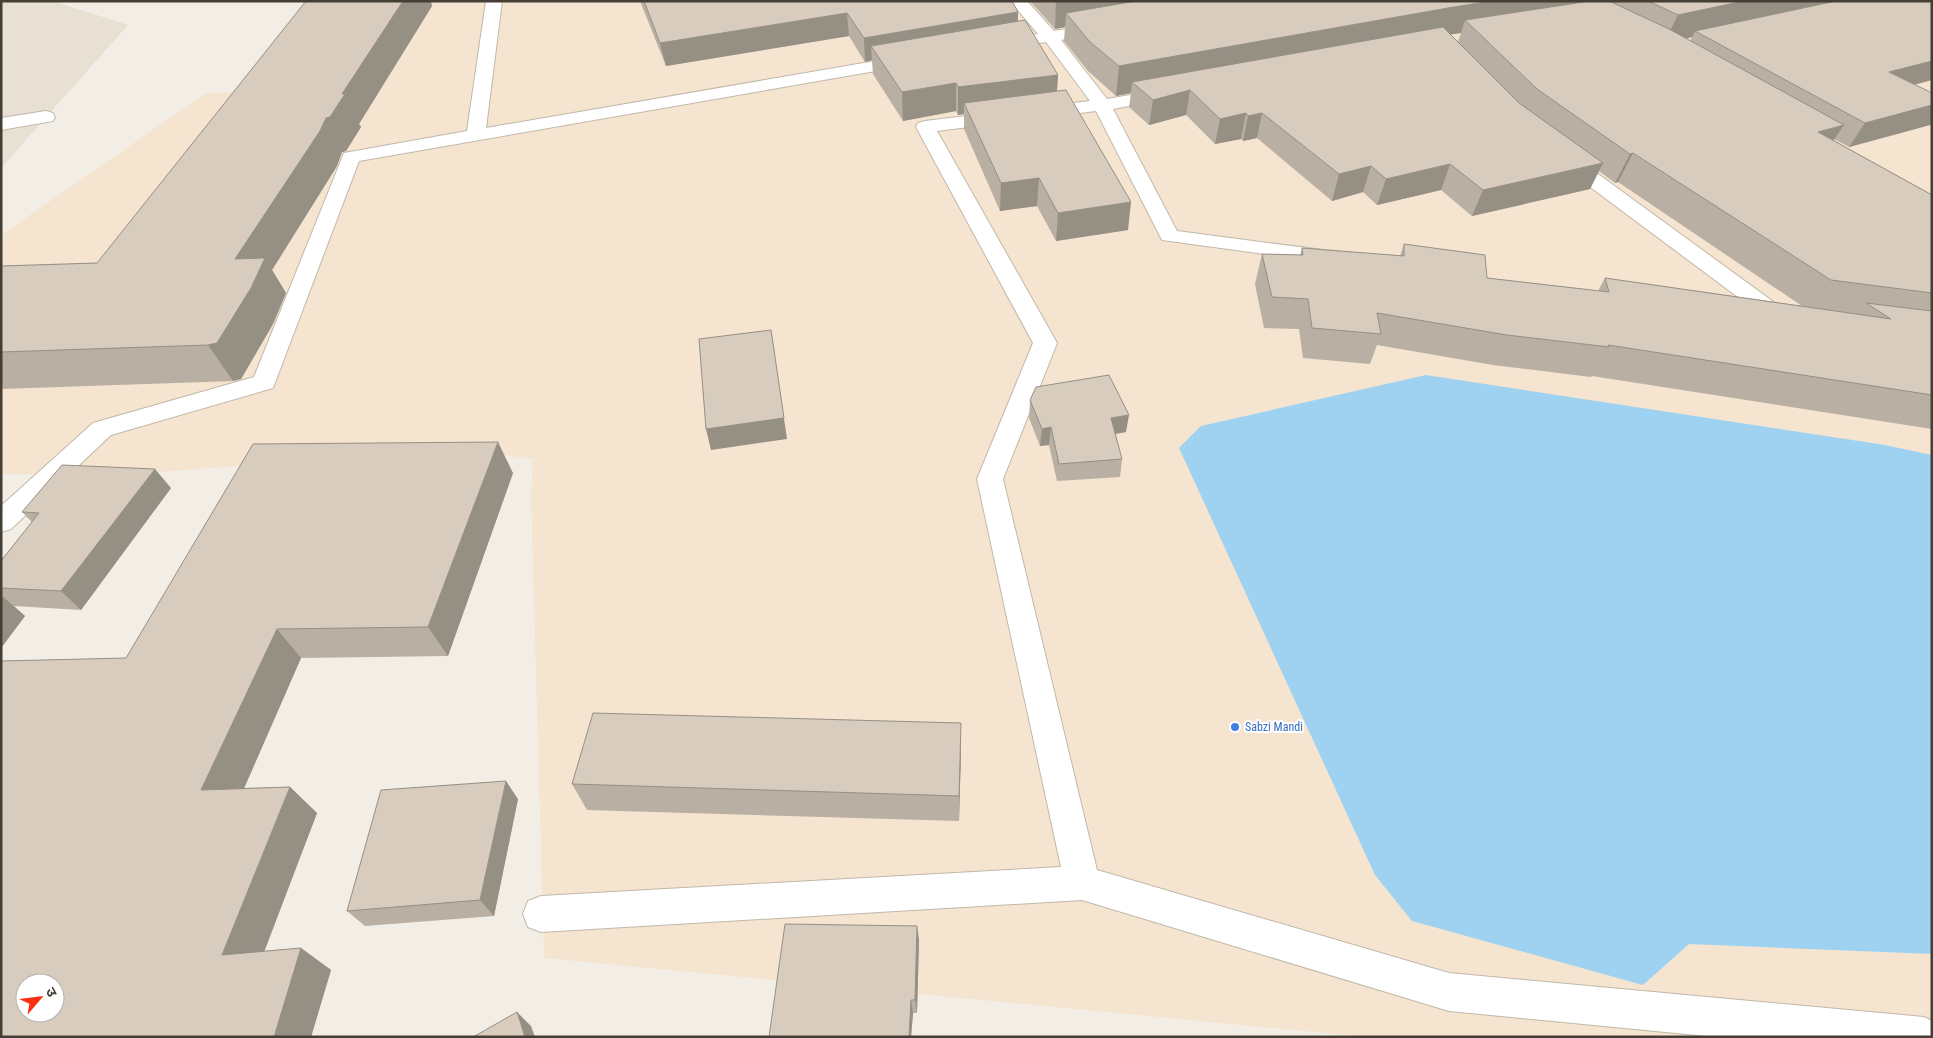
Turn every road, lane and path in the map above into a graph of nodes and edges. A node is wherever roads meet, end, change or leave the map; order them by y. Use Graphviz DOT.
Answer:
graph roads {
  1 [pos="494,1"];
  2 [pos="1018,1"];
  3 [pos="1125,24"];
  4 [pos="1050,36"];
  5 [pos="982,48"];
  6 [pos="933,56"];
  7 [pos="1189,89"];
  8 [pos="1102,105"];
  9 [pos="46,116"];
  10 [pos="1,124"];
  11 [pos="476,135"];
  12 [pos="1549,147"];
  13 [pos="1356,260"];
  14 [pos="1739,311"];
  15 [pos="1,522"];
  16 [pos="1082,883"];
  17 [pos="541,914"];
  18 [pos="1924,1037"];
  1 -- 11 [label="street"];
  2 -- 4 [label="street"];
  3 -- 4 [label="street"];
  4 -- 5 [label="street"];
  4 -- 8 [label="street"];
  6 -- 11 [label="street"];
  7 -- 8 [label="street"];
  8 -- 13 [label="street"];
  8 -- 16 [label="street"];
  9 -- 10 [label="street"];
  11 -- 15 [label="street"];
  12 -- 14 [label="street"];
  16 -- 17 [label="street"];
  16 -- 18 [label="street"];
}
